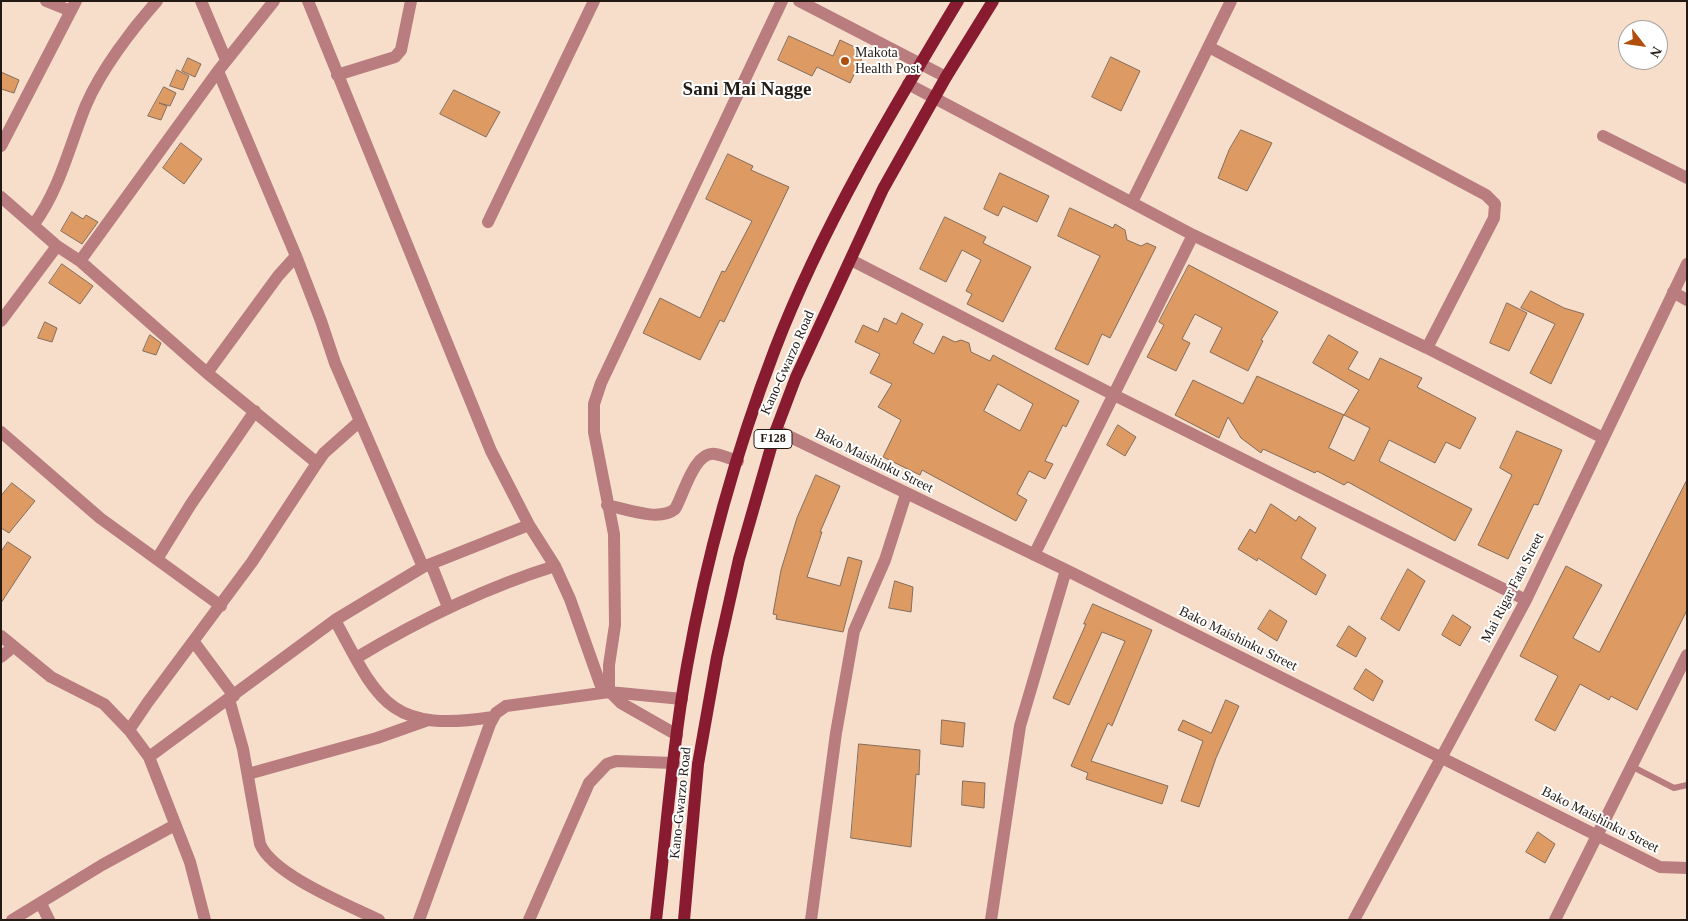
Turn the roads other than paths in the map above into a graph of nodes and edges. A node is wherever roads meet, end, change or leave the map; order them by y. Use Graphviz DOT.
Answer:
graph roads {
  1 [pos="46,1"];
  2 [pos="157,1"];
  3 [pos="201,1"];
  4 [pos="274,1"];
  5 [pos="308,1"];
  6 [pos="411,1"];
  7 [pos="594,1"];
  8 [pos="782,1"];
  9 [pos="799,1"];
  10 [pos="958,1"];
  11 [pos="993,1"];
  12 [pos="1231,1"];
  13 [pos="74,6"];
  14 [pos="1209,47"];
  15 [pos="226,60"];
  16 [pos="921,63"];
  17 [pos="218,71"];
  18 [pos="337,75"];
  19 [pos="946,77"];
  20 [pos="908,84"];
  21 [pos="934,99"];
  22 [pos="1603,136"];
  23 [pos="1,146"];
  24 [pos="1687,178"];
  25 [pos="1,197"];
  26 [pos="1132,202"];
  27 [pos="488,222"];
  28 [pos="34,224"];
  29 [pos="1193,235"];
  30 [pos="57,246"];
  31 [pos="296,256"];
  32 [pos="851,260"];
  33 [pos="80,261"];
  34 [pos="1687,264"];
  35 [pos="1673,292"];
  36 [pos="1687,300"];
  37 [pos="1,321"];
  38 [pos="1427,348"];
  39 [pos="207,373"];
  40 [pos="1112,394"];
  41 [pos="255,411"];
  42 [pos="360,421"];
  43 [pos="776,430"];
  44 [pos="1,432"];
  45 [pos="1603,438"];
  46 [pos="738,461"];
  47 [pos="317,463"];
  48 [pos="906,494"];
  49 [pos="607,505"];
  50 [pos="529,525"];
  51 [pos="1034,555"];
  52 [pos="157,559"];
  53 [pos="427,566"];
  54 [pos="555,566"];
  55 [pos="1066,570"];
  56 [pos="1526,600"];
  57 [pos="221,606"];
  58 [pos="448,607"];
  59 [pos="336,620"];
  60 [pos="1,636"];
  61 [pos="194,642"];
  62 [pos="13,647"];
  63 [pos="1687,655"];
  64 [pos="1,658"];
  65 [pos="356,658"];
  66 [pos="607,692"];
  67 [pos="232,697"];
  68 [pos="682,699"];
  69 [pos="493,717"];
  70 [pos="428,720"];
  71 [pos="129,730"];
  72 [pos="677,735"];
  73 [pos="149,757"];
  74 [pos="1442,757"];
  75 [pos="674,763"];
  76 [pos="1631,766"];
  77 [pos="248,774"];
  78 [pos="1687,785"];
  79 [pos="175,825"];
  80 [pos="1596,836"];
  81 [pos="1687,868"];
  82 [pos="41,904"];
  83 [pos="12,920"];
  84 [pos="50,920"];
  85 [pos="206,920"];
  86 [pos="379,920"];
  87 [pos="419,920"];
  88 [pos="529,920"];
  89 [pos="656,920"];
  90 [pos="684,920"];
  91 [pos="811,920"];
  92 [pos="991,920"];
  93 [pos="1354,920"];
  94 [pos="1555,920"];
  1 -- 13 [label="street"];
  2 -- 28 [label="street"];
  3 -- 15 [label="street"];
  4 -- 15 [label="street"];
  5 -- 18 [label="street"];
  6 -- 18 [label="street"];
  7 -- 27 [label="street"];
  8 -- 49 [label="street"];
  9 -- 16 [label="street"];
  10 -- 16 [label="main road, Kano-Gwarzo Road / F128"];
  11 -- 19 [label="main road, Kano-Gwarzo Road / F128"];
  12 -- 14 [label="street"];
  13 -- 23 [label="street"];
  14 -- 26 [label="street"];
  14 -- 38 [label="street"];
  15 -- 17 [label="street"];
  16 -- 19 [label="street"];
  16 -- 20 [label="main road, Kano-Gwarzo Road / F128"];
  17 -- 31 [label="street"];
  17 -- 33 [label="street"];
  18 -- 50 [label="street"];
  19 -- 21 [label="main road, Kano-Gwarzo Road / F128"];
  20 -- 21 [label="street"];
  20 -- 46 [label="main road, Kano-Gwarzo Road / F128"];
  21 -- 26 [label="street"];
  21 -- 32 [label="main road, Kano-Gwarzo Road / F128"];
  22 -- 24 [label="street"];
  25 -- 28 [label="street"];
  26 -- 29 [label="street"];
  28 -- 30 [label="street"];
  29 -- 38 [label="street"];
  29 -- 40 [label="street"];
  30 -- 33 [label="street"];
  30 -- 37 [label="street"];
  31 -- 39 [label="street"];
  31 -- 42 [label="street"];
  32 -- 40 [label="street"];
  32 -- 43 [label="main road, Kano-Gwarzo Road / F128"];
  33 -- 39 [label="street"];
  34 -- 35 [label="street, Mai Rigar Fata Street"];
  35 -- 36 [label="street"];
  35 -- 45 [label="street, Mai Rigar Fata Street"];
  38 -- 45 [label="street"];
  39 -- 41 [label="street"];
  40 -- 51 [label="street"];
  40 -- 56 [label="street"];
  41 -- 47 [label="street"];
  41 -- 52 [label="street"];
  42 -- 47 [label="street"];
  42 -- 53 [label="street"];
  43 -- 48 [label="street, Bako Maishinku Street"];
  43 -- 90 [label="main road, Kano-Gwarzo Road / F128"];
  44 -- 52 [label="street"];
  45 -- 56 [label="street, Mai Rigar Fata Street"];
  46 -- 49 [label="street"];
  46 -- 68 [label="main road, Kano-Gwarzo Road / F128"];
  47 -- 57 [label="street"];
  48 -- 51 [label="street, Bako Maishinku Street"];
  48 -- 91 [label="street"];
  49 -- 66 [label="street"];
  50 -- 53 [label="street"];
  50 -- 54 [label="street"];
  51 -- 55 [label="street, Bako Maishinku Street"];
  52 -- 57 [label="street"];
  53 -- 58 [label="street"];
  53 -- 59 [label="street"];
  54 -- 58 [label="street"];
  54 -- 66 [label="street"];
  55 -- 74 [label="street, Bako Maishinku Street"];
  55 -- 92 [label="street"];
  56 -- 74 [label="street, Mai Rigar Fata Street"];
  57 -- 61 [label="street"];
  58 -- 65 [label="street"];
  59 -- 65 [label="street"];
  59 -- 67 [label="street"];
  60 -- 62 [label="street"];
  61 -- 67 [label="street"];
  61 -- 71 [label="street"];
  62 -- 64 [label="street"];
  62 -- 71 [label="street"];
  63 -- 76 [label="street"];
  65 -- 70 [label="street"];
  66 -- 68 [label="street"];
  66 -- 69 [label="street"];
  66 -- 72 [label="street"];
  67 -- 73 [label="street"];
  67 -- 77 [label="street"];
  68 -- 72 [label="main road, Kano-Gwarzo Road / F128"];
  69 -- 70 [label="street"];
  69 -- 87 [label="street"];
  70 -- 77 [label="street"];
  71 -- 73 [label="street"];
  72 -- 75 [label="main road, Kano-Gwarzo Road / F128"];
  73 -- 79 [label="street"];
  74 -- 80 [label="street, Bako Maishinku Street"];
  74 -- 93 [label="street, Mai Rigar Fata Street"];
  75 -- 88 [label="street"];
  75 -- 89 [label="main road, Kano-Gwarzo Road / F128"];
  76 -- 78 [label="lane"];
  76 -- 80 [label="street"];
  77 -- 86 [label="street"];
  79 -- 82 [label="street"];
  79 -- 85 [label="street"];
  80 -- 81 [label="street, Bako Maishinku Street"];
  80 -- 94 [label="street"];
  82 -- 83 [label="street"];
  82 -- 84 [label="street"];
}
